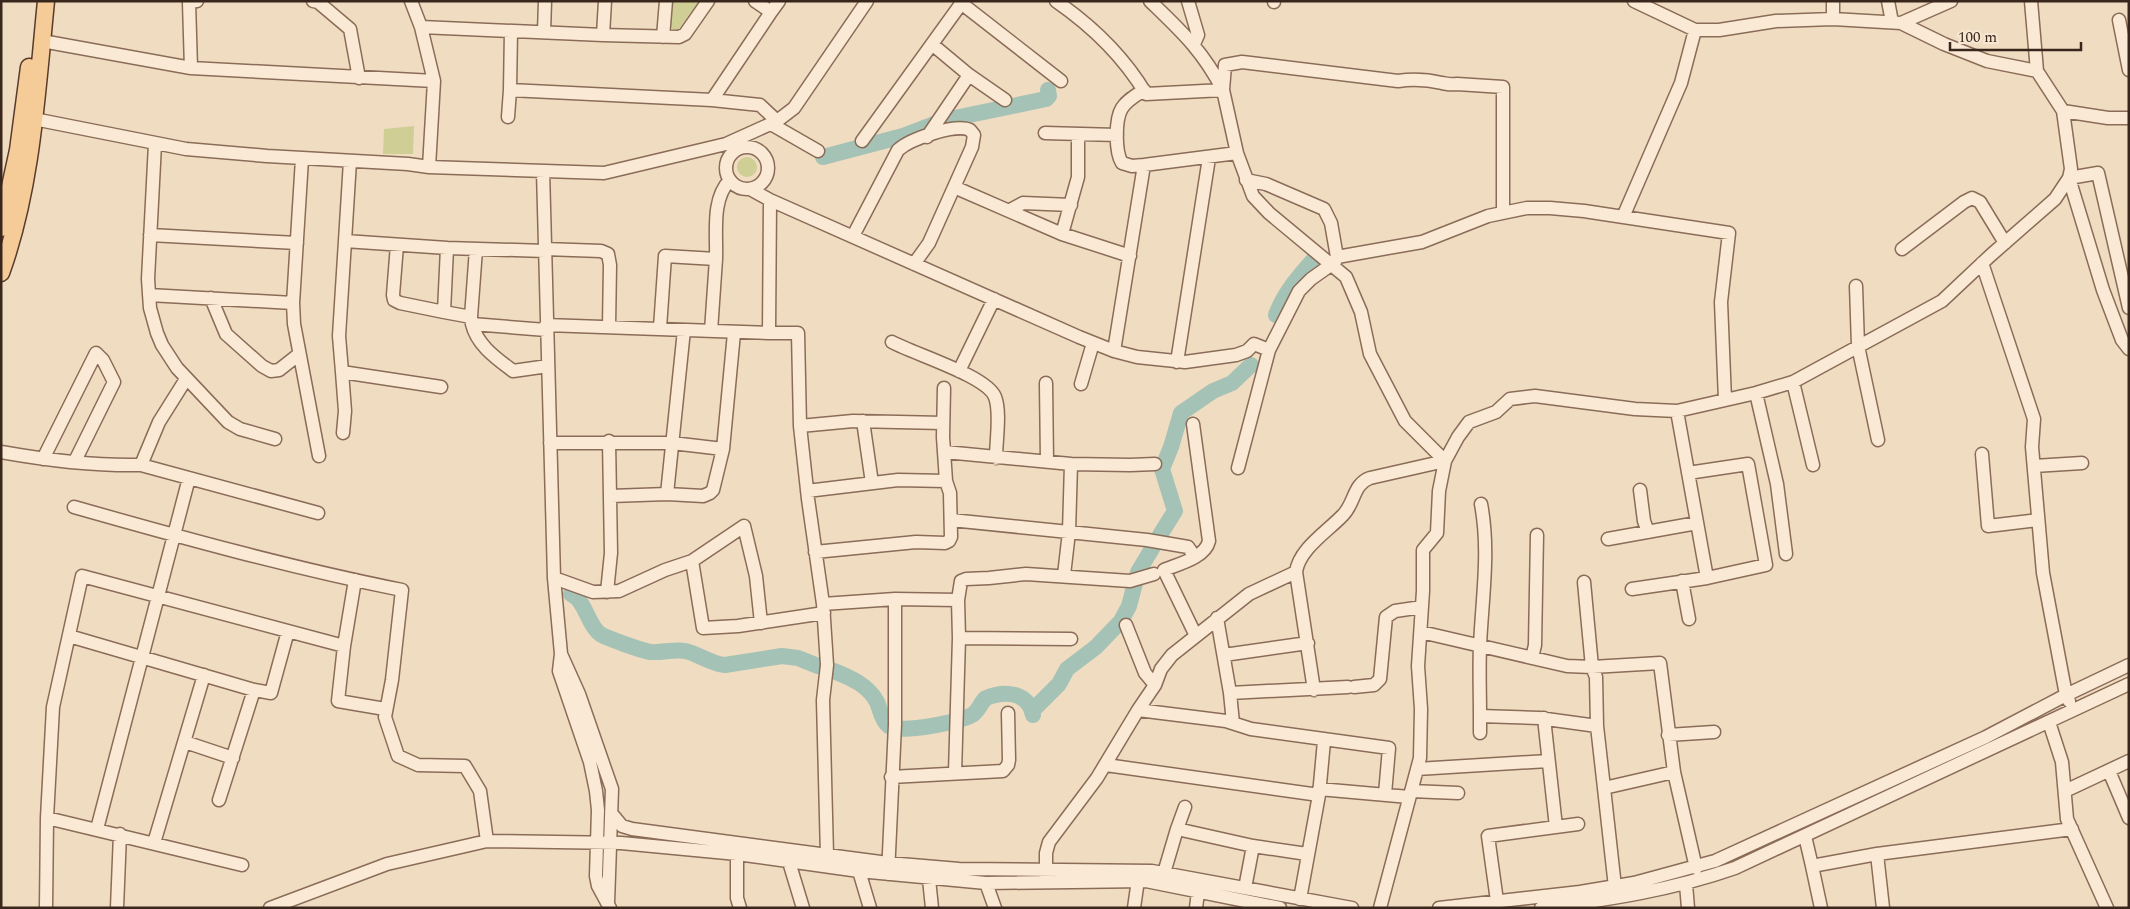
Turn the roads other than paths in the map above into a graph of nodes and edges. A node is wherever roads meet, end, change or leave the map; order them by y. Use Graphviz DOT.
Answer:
graph roads {
  1 [pos="36,1"];
  2 [pos="46,1"];
  3 [pos="197,1"];
  4 [pos="313,1"];
  5 [pos="411,1"];
  6 [pos="545,1"];
  7 [pos="605,1"];
  8 [pos="666,1"];
  9 [pos="708,1"];
  10 [pos="756,1"];
  11 [pos="867,1"];
  12 [pos="1056,1"];
  13 [pos="1150,1"];
  14 [pos="1188,1"];
  15 [pos="1634,1"];
  16 [pos="1833,1"];
  17 [pos="1888,1"];
  18 [pos="1951,1"];
  19 [pos="2031,1"];
  20 [pos="962,2"];
  21 [pos="775,6"];
  22 [pos="1833,19"];
  23 [pos="2119,20"];
  24 [pos="1897,22"];
  25 [pos="421,28"];
  26 [pos="1695,30"];
  27 [pos="511,31"];
  28 [pos="544,32"];
  29 [pos="603,35"];
  30 [pos="663,37"];
  31 [pos="42,41"];
  32 [pos="1194,44"];
  33 [pos="933,45"];
  34 [pos="191,68"];
  35 [pos="2129,70"];
  36 [pos="2037,71"];
  37 [pos="969,75"];
  38 [pos="360,78"];
  39 [pos="434,81"];
  40 [pos="1061,81"];
  41 [pos="510,90"];
  42 [pos="1144,90"];
  43 [pos="1223,90"];
  44 [pos="712,100"];
  45 [pos="1005,100"];
  46 [pos="2062,111"];
  47 [pos="508,117"];
  48 [pos="2129,118"];
  49 [pos="34,119"];
  50 [pos="774,123"];
  51 [pos="933,127"];
  52 [pos="1045,133"];
  53 [pos="1078,134"];
  54 [pos="1117,135"];
  55 [pos="862,141"];
  56 [pos="155,148"];
  57 [pos="729,148"];
  58 [pos="818,151"];
  59 [pos="1237,153"];
  60 [pos="1209,158"];
  61 [pos="301,162"];
  62 [pos="350,164"];
  63 [pos="1144,165"];
  64 [pos="429,167"];
  65 [pos="543,171"];
  66 [pos="2069,178"];
  67 [pos="730,180"];
  68 [pos="1246,180"];
  69 [pos="954,187"];
  70 [pos="750,188"];
  71 [pos="770,200"];
  72 [pos="1070,205"];
  73 [pos="1010,210"];
  74 [pos="1503,212"];
  75 [pos="1623,217"];
  76 [pos="1,228"];
  77 [pos="1062,234"];
  78 [pos="150,235"];
  79 [pos="854,236"];
  80 [pos="345,241"];
  81 [pos="2005,242"];
  82 [pos="297,243"];
  83 [pos="397,245"];
  84 [pos="447,248"];
  85 [pos="476,249"];
  86 [pos="1902,249"];
  87 [pos="545,250"];
  88 [pos="1130,256"];
  89 [pos="716,259"];
  90 [pos="1334,261"];
  91 [pos="914,264"];
  92 [pos="1982,264"];
  93 [pos="1,273"];
  94 [pos="1856,286"];
  95 [pos="149,295"];
  96 [pos="211,298"];
  97 [pos="994,299"];
  98 [pos="293,302"];
  99 [pos="2129,308"];
  100 [pos="444,312"];
  101 [pos="471,320"];
  102 [pos="609,326"];
  103 [pos="546,327"];
  104 [pos="660,328"];
  105 [pos="684,330"];
  106 [pos="711,331"];
  107 [pos="734,333"];
  108 [pos="769,333"];
  109 [pos="892,342"];
  110 [pos="1093,343"];
  111 [pos="1858,346"];
  112 [pos="2129,349"];
  113 [pos="1269,350"];
  114 [pos="1114,351"];
  115 [pos="298,355"];
  116 [pos="1178,362"];
  117 [pos="548,366"];
  118 [pos="959,371"];
  119 [pos="342,372"];
  120 [pos="186,379"];
  121 [pos="1793,382"];
  122 [pos="1046,383"];
  123 [pos="1081,384"];
  124 [pos="441,387"];
  125 [pos="944,388"];
  126 [pos="1756,393"];
  127 [pos="1725,400"];
  128 [pos="1677,411"];
  129 [pos="863,422"];
  130 [pos="943,423"];
  131 [pos="1193,424"];
  132 [pos="800,426"];
  133 [pos="343,433"];
  134 [pos="275,439"];
  135 [pos="1878,440"];
  136 [pos="608,442"];
  137 [pos="550,443"];
  138 [pos="672,443"];
  139 [pos="723,449"];
  140 [pos="1,452"];
  141 [pos="945,452"];
  142 [pos="1982,454"];
  143 [pos="319,456"];
  144 [pos="996,458"];
  145 [pos="43,459"];
  146 [pos="75,460"];
  147 [pos="1445,461"];
  148 [pos="1047,462"];
  149 [pos="2082,463"];
  150 [pos="141,464"];
  151 [pos="1071,464"];
  152 [pos="1155,464"];
  153 [pos="1813,464"];
  154 [pos="2034,466"];
  155 [pos="1238,468"];
  156 [pos="1688,473"];
  157 [pos="189,478"];
  158 [pos="946,481"];
  159 [pos="872,483"];
  160 [pos="1640,490"];
  161 [pos="807,491"];
  162 [pos="667,494"];
  163 [pos="611,496"];
  164 [pos="1481,504"];
  165 [pos="74,507"];
  166 [pos="318,513"];
  167 [pos="950,520"];
  168 [pos="2038,520"];
  169 [pos="1698,523"];
  170 [pos="1069,532"];
  171 [pos="1648,532"];
  172 [pos="1537,535"];
  173 [pos="174,536"];
  174 [pos="1608,540"];
  175 [pos="815,552"];
  176 [pos="1786,554"];
  177 [pos="1195,557"];
  178 [pos="692,561"];
  179 [pos="1296,572"];
  180 [pos="1154,574"];
  181 [pos="1064,575"];
  182 [pos="554,578"];
  183 [pos="1707,578"];
  184 [pos="355,580"];
  185 [pos="1584,582"];
  186 [pos="1682,582"];
  187 [pos="1632,589"];
  188 [pos="607,592"];
  189 [pos="158,596"];
  190 [pos="895,599"];
  191 [pos="958,600"];
  192 [pos="1422,607"];
  193 [pos="823,608"];
  194 [pos="1217,618"];
  195 [pos="1689,619"];
  196 [pos="761,622"];
  197 [pos="1126,625"];
  198 [pos="288,631"];
  199 [pos="1421,632"];
  200 [pos="69,636"];
  201 [pos="1196,636"];
  202 [pos="959,638"];
  203 [pos="1071,639"];
  204 [pos="1308,643"];
  205 [pos="344,646"];
  206 [pos="1480,646"];
  207 [pos="561,654"];
  208 [pos="1224,655"];
  209 [pos="140,658"];
  210 [pos="1532,658"];
  211 [pos="2129,665"];
  212 [pos="1592,667"];
  213 [pos="204,675"];
  214 [pos="2129,684"];
  215 [pos="1155,685"];
  216 [pos="254,690"];
  217 [pos="1314,690"];
  218 [pos="1230,693"];
  219 [pos="2066,695"];
  220 [pos="385,709"];
  221 [pos="1138,710"];
  222 [pos="2073,710"];
  223 [pos="1008,713"];
  224 [pos="1480,716"];
  225 [pos="1544,718"];
  226 [pos="2049,722"];
  227 [pos="1233,723"];
  228 [pos="1597,726"];
  229 [pos="1714,732"];
  230 [pos="1480,733"];
  231 [pos="1668,735"];
  232 [pos="1324,741"];
  233 [pos="185,742"];
  234 [pos="233,758"];
  235 [pos="1548,761"];
  236 [pos="2129,762"];
  237 [pos="1106,765"];
  238 [pos="1418,769"];
  239 [pos="2109,771"];
  240 [pos="1674,772"];
  241 [pos="955,773"];
  242 [pos="891,777"];
  243 [pos="1604,788"];
  244 [pos="2065,791"];
  245 [pos="1319,792"];
  246 [pos="1458,793"];
  247 [pos="1385,794"];
  248 [pos="1410,794"];
  249 [pos="219,800"];
  250 [pos="1185,807"];
  251 [pos="612,814"];
  252 [pos="47,818"];
  253 [pos="2129,818"];
  254 [pos="1578,824"];
  255 [pos="1556,827"];
  256 [pos="97,829"];
  257 [pos="1177,829"];
  258 [pos="2072,830"];
  259 [pos="120,834"];
  260 [pos="1805,836"];
  261 [pos="487,841"];
  262 [pos="603,842"];
  263 [pos="154,843"];
  264 [pos="1253,846"];
  265 [pos="737,854"];
  266 [pos="1307,854"];
  267 [pos="1877,854"];
  268 [pos="827,855"];
  269 [pos="789,862"];
  270 [pos="242,865"];
  271 [pos="1812,866"];
  272 [pos="888,868"];
  273 [pos="1696,868"];
  274 [pos="858,872"];
  275 [pos="1164,872"];
  276 [pos="1046,876"];
  277 [pos="929,879"];
  278 [pos="1138,880"];
  279 [pos="986,883"];
  280 [pos="1686,884"];
  281 [pos="1615,886"];
  282 [pos="1245,888"];
  283 [pos="1198,892"];
  284 [pos="1300,899"];
  285 [pos="1497,901"];
  286 [pos="609,906"];
  287 [pos="46,908"];
  288 [pos="118,908"];
  289 [pos="270,908"];
  290 [pos="740,908"];
  291 [pos="803,908"];
  292 [pos="870,908"];
  293 [pos="932,908"];
  294 [pos="995,908"];
  295 [pos="1134,908"];
  296 [pos="1196,908"];
  297 [pos="1280,908"];
  298 [pos="1352,908"];
  299 [pos="1380,908"];
  300 [pos="1439,908"];
  301 [pos="1542,908"];
  302 [pos="1688,908"];
  303 [pos="1821,908"];
  304 [pos="1883,908"];
  305 [pos="2107,908"];
  1 -- 76 [label="main road"];
  2 -- 31 [label="main road"];
  3 -- 34 [label="street"];
  4 -- 38 [label="street"];
  5 -- 25 [label="street"];
  6 -- 28 [label="street"];
  7 -- 29 [label="street"];
  8 -- 30 [label="street"];
  9 -- 30 [label="street"];
  10 -- 21 [label="street"];
  11 -- 50 [label="street"];
  12 -- 42 [label="street"];
  13 -- 32 [label="street"];
  14 -- 32 [label="street"];
  15 -- 26 [label="street"];
  16 -- 22 [label="street"];
  17 -- 24 [label="street"];
  18 -- 24 [label="street"];
  19 -- 36 [label="street"];
  20 -- 33 [label="street"];
  20 -- 40 [label="street"];
  21 -- 44 [label="street"];
  22 -- 24 [label="street"];
  22 -- 26 [label="street"];
  23 -- 35 [label="street"];
  24 -- 36 [label="street"];
  25 -- 27 [label="street"];
  25 -- 39 [label="street"];
  26 -- 75 [label="street"];
  27 -- 28 [label="street"];
  27 -- 41 [label="street"];
  28 -- 29 [label="street"];
  29 -- 30 [label="street"];
  31 -- 34 [label="street"];
  31 -- 49 [label="main road"];
  32 -- 43 [label="street"];
  33 -- 37 [label="street"];
  33 -- 55 [label="street"];
  34 -- 38 [label="street"];
  36 -- 46 [label="street"];
  37 -- 45 [label="street"];
  37 -- 51 [label="street"];
  38 -- 39 [label="street"];
  39 -- 64 [label="street"];
  41 -- 44 [label="street"];
  41 -- 47 [label="street"];
  42 -- 43 [label="street"];
  42 -- 54 [label="street"];
  43 -- 59 [label="street"];
  43 -- 74 [label="street"];
  44 -- 50 [label="street"];
  46 -- 48 [label="street"];
  46 -- 66 [label="street"];
  49 -- 56 [label="street"];
  49 -- 93 [label="main road"];
  50 -- 57 [label="street"];
  50 -- 58 [label="street"];
  51 -- 69 [label="street"];
  51 -- 79 [label="street"];
  52 -- 53 [label="street"];
  53 -- 54 [label="street"];
  53 -- 72 [label="street"];
  54 -- 63 [label="street"];
  56 -- 61 [label="street"];
  56 -- 78 [label="street"];
  57 -- 65 [label="street"];
  57 -- 67 [label="street"];
  57 -- 70 [label="street"];
  59 -- 60 [label="street"];
  59 -- 68 [label="street"];
  60 -- 63 [label="street"];
  60 -- 116 [label="street"];
  61 -- 62 [label="street"];
  61 -- 82 [label="street"];
  62 -- 64 [label="street"];
  62 -- 80 [label="street"];
  63 -- 88 [label="street"];
  64 -- 65 [label="street"];
  65 -- 87 [label="street"];
  66 -- 81 [label="street"];
  66 -- 99 [label="street"];
  66 -- 112 [label="street"];
  67 -- 70 [label="street"];
  67 -- 89 [label="street"];
  68 -- 90 [label="street"];
  68 -- 90 [label="street"];
  69 -- 73 [label="street"];
  69 -- 91 [label="street"];
  70 -- 71 [label="street"];
  71 -- 79 [label="street"];
  71 -- 108 [label="street"];
  72 -- 73 [label="street"];
  72 -- 77 [label="street"];
  73 -- 77 [label="street"];
  74 -- 75 [label="street"];
  74 -- 90 [label="street"];
  75 -- 127 [label="street"];
  77 -- 88 [label="street"];
  78 -- 82 [label="street"];
  78 -- 95 [label="street"];
  79 -- 91 [label="street"];
  80 -- 83 [label="street"];
  80 -- 119 [label="street"];
  81 -- 86 [label="street"];
  81 -- 92 [label="street"];
  82 -- 98 [label="street"];
  83 -- 84 [label="street"];
  83 -- 100 [label="street"];
  84 -- 85 [label="street"];
  84 -- 100 [label="street"];
  85 -- 87 [label="street"];
  85 -- 101 [label="street"];
  87 -- 102 [label="street"];
  87 -- 103 [label="street"];
  88 -- 114 [label="street"];
  89 -- 104 [label="street"];
  89 -- 106 [label="street"];
  90 -- 113 [label="street"];
  90 -- 147 [label="street"];
  91 -- 97 [label="street"];
  92 -- 111 [label="street"];
  92 -- 154 [label="street"];
  94 -- 111 [label="street"];
  95 -- 96 [label="street"];
  95 -- 120 [label="street"];
  96 -- 98 [label="street"];
  96 -- 115 [label="street"];
  97 -- 110 [label="street"];
  97 -- 118 [label="street"];
  98 -- 115 [label="street"];
  100 -- 101 [label="street"];
  101 -- 103 [label="street"];
  101 -- 117 [label="street"];
  102 -- 103 [label="street"];
  102 -- 104 [label="street"];
  103 -- 117 [label="street"];
  104 -- 105 [label="street"];
  105 -- 106 [label="street"];
  105 -- 138 [label="street"];
  106 -- 107 [label="street"];
  107 -- 108 [label="street"];
  107 -- 139 [label="street"];
  108 -- 132 [label="street"];
  109 -- 118 [label="street"];
  110 -- 114 [label="street"];
  110 -- 123 [label="street"];
  111 -- 121 [label="street"];
  111 -- 135 [label="street"];
  113 -- 116 [label="street"];
  113 -- 155 [label="street"];
  114 -- 116 [label="street"];
  115 -- 143 [label="street"];
  117 -- 137 [label="street"];
  118 -- 144 [label="street"];
  119 -- 124 [label="street"];
  119 -- 133 [label="street"];
  120 -- 134 [label="street"];
  120 -- 150 [label="street"];
  121 -- 126 [label="street"];
  121 -- 153 [label="street"];
  122 -- 148 [label="street"];
  125 -- 130 [label="street"];
  126 -- 127 [label="street"];
  126 -- 176 [label="street"];
  127 -- 128 [label="street"];
  128 -- 147 [label="street"];
  128 -- 156 [label="street"];
  129 -- 130 [label="street"];
  129 -- 132 [label="street"];
  129 -- 159 [label="street"];
  130 -- 141 [label="street"];
  131 -- 177 [label="street"];
  132 -- 161 [label="street"];
  136 -- 137 [label="street"];
  136 -- 138 [label="street"];
  136 -- 163 [label="street"];
  137 -- 182 [label="street"];
  138 -- 139 [label="street"];
  138 -- 162 [label="street"];
  139 -- 162 [label="street"];
  140 -- 145 [label="street"];
  141 -- 144 [label="street"];
  141 -- 158 [label="street"];
  142 -- 168 [label="street"];
  144 -- 148 [label="street"];
  145 -- 146 [label="street"];
  145 -- 146 [label="street"];
  146 -- 150 [label="street"];
  147 -- 179 [label="street"];
  147 -- 192 [label="street"];
  148 -- 151 [label="street"];
  149 -- 154 [label="street"];
  150 -- 157 [label="street"];
  151 -- 152 [label="street"];
  151 -- 170 [label="street"];
  154 -- 168 [label="street"];
  156 -- 169 [label="street"];
  156 -- 183 [label="street"];
  157 -- 166 [label="street"];
  157 -- 173 [label="street"];
  158 -- 159 [label="street"];
  158 -- 167 [label="street"];
  159 -- 161 [label="street"];
  160 -- 171 [label="street"];
  161 -- 175 [label="street"];
  162 -- 163 [label="street"];
  163 -- 188 [label="street"];
  164 -- 206 [label="street"];
  165 -- 173 [label="street"];
  167 -- 170 [label="street"];
  167 -- 175 [label="street"];
  168 -- 219 [label="street"];
  169 -- 171 [label="street"];
  169 -- 183 [label="street"];
  170 -- 177 [label="street"];
  170 -- 181 [label="street"];
  171 -- 174 [label="street"];
  172 -- 210 [label="street"];
  173 -- 184 [label="street"];
  173 -- 189 [label="street"];
  175 -- 193 [label="street"];
  177 -- 201 [label="street"];
  178 -- 188 [label="street"];
  178 -- 196 [label="street"];
  178 -- 196 [label="street"];
  179 -- 194 [label="street"];
  179 -- 204 [label="street"];
  180 -- 181 [label="street"];
  181 -- 191 [label="street"];
  182 -- 188 [label="street"];
  182 -- 207 [label="street"];
  183 -- 186 [label="street"];
  184 -- 205 [label="street"];
  184 -- 220 [label="street"];
  185 -- 212 [label="street"];
  186 -- 187 [label="street"];
  186 -- 195 [label="street"];
  189 -- 198 [label="street"];
  189 -- 200 [label="street"];
  189 -- 209 [label="street"];
  190 -- 191 [label="street"];
  190 -- 193 [label="street"];
  190 -- 242 [label="street"];
  191 -- 202 [label="street"];
  192 -- 199 [label="street"];
  192 -- 217 [label="street"];
  193 -- 196 [label="street"];
  193 -- 268 [label="street"];
  194 -- 201 [label="street"];
  194 -- 208 [label="street"];
  197 -- 215 [label="street"];
  198 -- 205 [label="street"];
  198 -- 216 [label="street"];
  199 -- 206 [label="street"];
  199 -- 238 [label="street"];
  200 -- 209 [label="street"];
  200 -- 252 [label="street"];
  201 -- 215 [label="street"];
  202 -- 203 [label="street"];
  202 -- 241 [label="street"];
  204 -- 208 [label="street"];
  204 -- 217 [label="street"];
  205 -- 220 [label="street"];
  206 -- 210 [label="street"];
  206 -- 224 [label="street"];
  207 -- 251 [label="street"];
  207 -- 262 [label="street"];
  208 -- 218 [label="street"];
  209 -- 213 [label="street"];
  209 -- 256 [label="street"];
  210 -- 212 [label="street"];
  211 -- 219 [label="street"];
  212 -- 228 [label="street"];
  212 -- 231 [label="street"];
  213 -- 216 [label="street"];
  213 -- 233 [label="street"];
  214 -- 222 [label="street"];
  215 -- 221 [label="street"];
  216 -- 234 [label="street"];
  217 -- 218 [label="street"];
  218 -- 227 [label="street"];
  219 -- 222 [label="street"];
  219 -- 273 [label="street"];
  220 -- 261 [label="street"];
  221 -- 227 [label="street"];
  221 -- 237 [label="street"];
  222 -- 226 [label="street"];
  223 -- 241 [label="street"];
  224 -- 225 [label="street"];
  224 -- 230 [label="street"];
  225 -- 228 [label="street"];
  225 -- 235 [label="street"];
  226 -- 244 [label="street"];
  226 -- 260 [label="street"];
  227 -- 232 [label="street"];
  228 -- 243 [label="street"];
  229 -- 231 [label="street"];
  231 -- 240 [label="street"];
  232 -- 245 [label="street"];
  232 -- 247 [label="street"];
  233 -- 234 [label="street"];
  233 -- 263 [label="street"];
  234 -- 249 [label="street"];
  235 -- 238 [label="street"];
  235 -- 255 [label="street"];
  236 -- 239 [label="street"];
  237 -- 245 [label="street"];
  237 -- 276 [label="street"];
  238 -- 248 [label="street"];
  239 -- 244 [label="street"];
  239 -- 253 [label="street"];
  240 -- 243 [label="street"];
  240 -- 273 [label="street"];
  241 -- 242 [label="street"];
  242 -- 272 [label="street"];
  243 -- 281 [label="street"];
  244 -- 258 [label="street"];
  245 -- 247 [label="street"];
  245 -- 266 [label="street"];
  246 -- 248 [label="street"];
  247 -- 248 [label="street"];
  248 -- 299 [label="street"];
  250 -- 257 [label="street"];
  251 -- 262 [label="street"];
  251 -- 268 [label="street"];
  252 -- 256 [label="street"];
  252 -- 287 [label="street"];
  254 -- 255 [label="street"];
  255 -- 285 [label="street"];
  256 -- 259 [label="street"];
  257 -- 264 [label="street"];
  257 -- 275 [label="street"];
  258 -- 267 [label="street"];
  258 -- 305 [label="street"];
  259 -- 263 [label="street"];
  259 -- 288 [label="street"];
  260 -- 271 [label="street"];
  260 -- 280 [label="street"];
  261 -- 262 [label="street"];
  261 -- 289 [label="street"];
  262 -- 265 [label="street"];
  262 -- 286 [label="street"];
  263 -- 270 [label="street"];
  264 -- 266 [label="street"];
  264 -- 282 [label="street"];
  265 -- 269 [label="street"];
  265 -- 290 [label="street"];
  266 -- 284 [label="street"];
  267 -- 271 [label="street"];
  267 -- 304 [label="street"];
  268 -- 272 [label="street"];
  269 -- 274 [label="street"];
  269 -- 291 [label="street"];
  271 -- 303 [label="street"];
  272 -- 274 [label="street"];
  272 -- 276 [label="street"];
  272 -- 277 [label="street"];
  273 -- 281 [label="street"];
  274 -- 292 [label="street"];
  275 -- 276 [label="street"];
  275 -- 282 [label="street"];
  276 -- 278 [label="street"];
  276 -- 279 [label="street"];
  277 -- 279 [label="street"];
  277 -- 293 [label="street"];
  278 -- 283 [label="street"];
  278 -- 295 [label="street"];
  279 -- 294 [label="street"];
  280 -- 301 [label="street"];
  280 -- 302 [label="street"];
  281 -- 285 [label="street"];
  282 -- 284 [label="street"];
  283 -- 296 [label="street"];
  283 -- 297 [label="street"];
  284 -- 298 [label="street"];
  285 -- 300 [label="street"];
}
